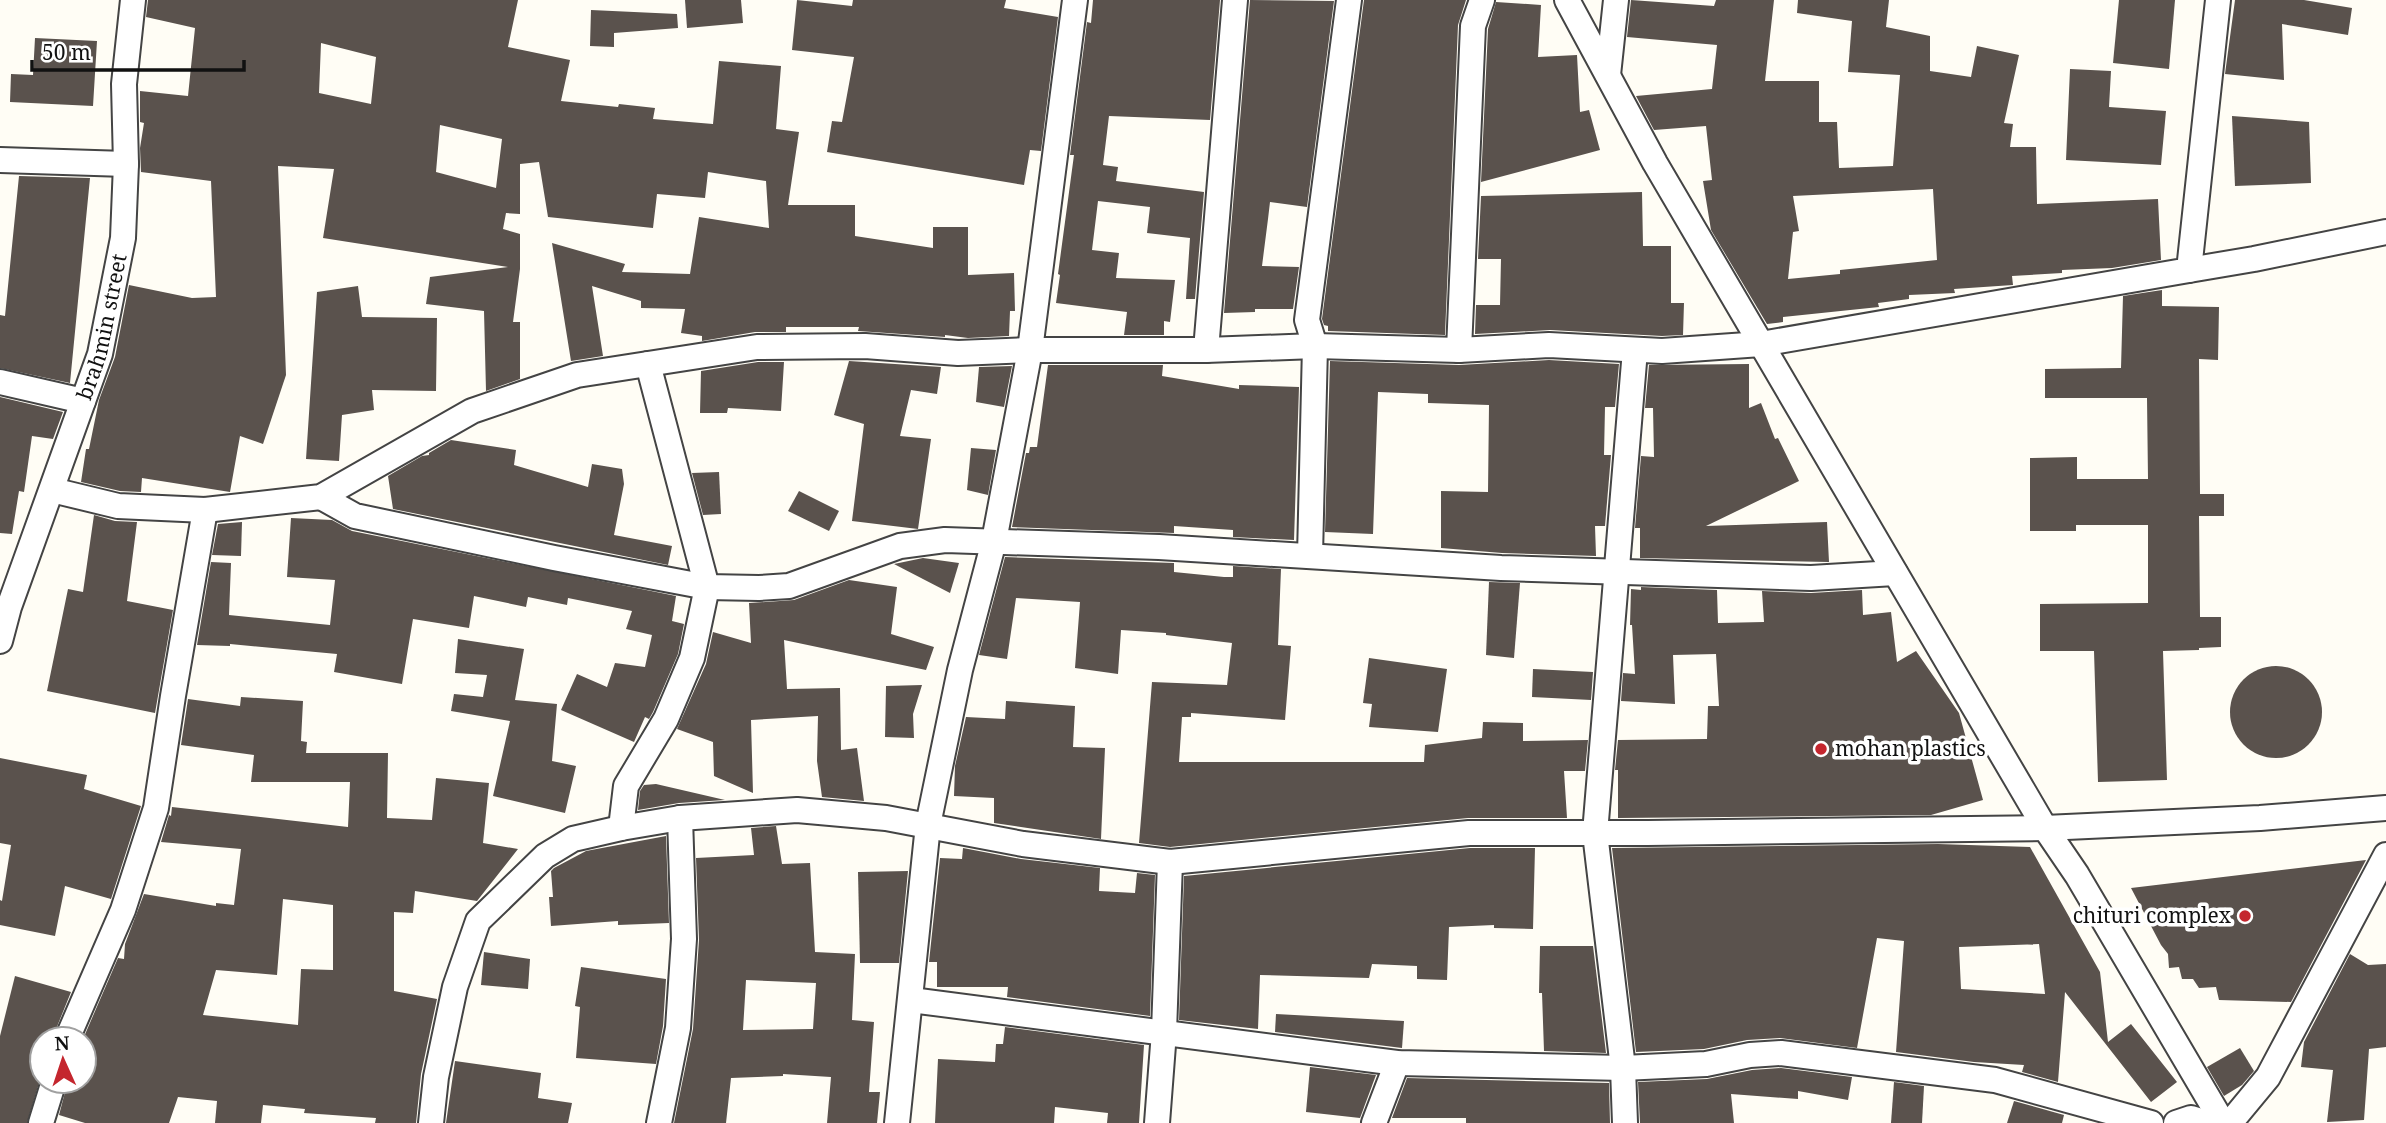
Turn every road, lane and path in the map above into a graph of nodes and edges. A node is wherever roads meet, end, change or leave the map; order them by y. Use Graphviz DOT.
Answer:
graph roads {
  1 [pos="133,0"];
  2 [pos="1074,0"];
  3 [pos="1235,0"];
  4 [pos="1349,0"];
  5 [pos="1482,0"];
  6 [pos="1567,0"];
  7 [pos="1616,0"];
  8 [pos="2218,0"];
  9 [pos="1608,75"];
  10 [pos="0,160"];
  11 [pos="126,164"];
  12 [pos="2386,232"];
  13 [pos="2189,270"];
  14 [pos="1761,344"];
  15 [pos="1315,346"];
  16 [pos="1030,350"];
  17 [pos="1206,350"];
  18 [pos="1458,350"];
  19 [pos="1634,350"];
  20 [pos="648,364"];
  21 [pos="0,382"];
  22 [pos="83,401"];
  23 [pos="52,490"];
  24 [pos="321,497"];
  25 [pos="205,510"];
  26 [pos="994,541"];
  27 [pos="1310,556"];
  28 [pos="1618,571"];
  29 [pos="1895,573"];
  30 [pos="707,587"];
  31 [pos="5,606"];
  32 [pos="0,641"];
  33 [pos="2386,808"];
  34 [pos="680,818"];
  35 [pos="928,825"];
  36 [pos="621,828"];
  37 [pos="2045,828"];
  38 [pos="1595,833"];
  39 [pos="2386,855"];
  40 [pos="1170,862"];
  41 [pos="911,1000"];
  42 [pos="73,1025"];
  43 [pos="1164,1032"];
  44 [pos="1397,1063"];
  45 [pos="1623,1068"];
  46 [pos="50,1095"];
  47 [pos="41,1123"];
  48 [pos="431,1123"];
  49 [pos="659,1123"];
  50 [pos="897,1123"];
  51 [pos="1157,1123"];
  52 [pos="1374,1123"];
  53 [pos="1625,1123"];
  54 [pos="2151,1123"];
  55 [pos="2222,1123"];
  56 [pos="2230,1123"];
  1 -- 11 [label="street, brahmin street"];
  2 -- 16 [label="street"];
  3 -- 17 [label="street"];
  4 -- 15 [label="street"];
  5 -- 18 [label="street"];
  6 -- 9 [label="street"];
  7 -- 9 [label="street"];
  8 -- 13 [label="street"];
  9 -- 14 [label="street"];
  10 -- 11 [label="street"];
  11 -- 22 [label="street, brahmin street"];
  12 -- 13 [label="street"];
  13 -- 14 [label="street"];
  14 -- 19 [label="street"];
  14 -- 29 [label="street"];
  15 -- 17 [label="street"];
  15 -- 18 [label="street"];
  15 -- 27 [label="street"];
  16 -- 17 [label="street"];
  16 -- 20 [label="street"];
  16 -- 26 [label="street"];
  18 -- 19 [label="street"];
  19 -- 28 [label="street"];
  20 -- 24 [label="street"];
  20 -- 30 [label="street"];
  21 -- 22 [label="street"];
  22 -- 23 [label="street, brahmin street"];
  23 -- 25 [label="street"];
  23 -- 31 [label="street, brahmin street"];
  24 -- 25 [label="street"];
  24 -- 30 [label="street"];
  25 -- 42 [label="street"];
  26 -- 27 [label="street"];
  26 -- 30 [label="street"];
  26 -- 35 [label="street"];
  27 -- 28 [label="street"];
  28 -- 29 [label="street"];
  28 -- 38 [label="street"];
  29 -- 37 [label="street"];
  30 -- 36 [label="street"];
  31 -- 32 [label="street, brahmin street"];
  33 -- 37 [label="street"];
  34 -- 35 [label="street"];
  34 -- 36 [label="street"];
  34 -- 49 [label="street"];
  35 -- 40 [label="street"];
  35 -- 41 [label="street"];
  36 -- 48 [label="street"];
  37 -- 38 [label="street"];
  37 -- 55 [label="street"];
  38 -- 40 [label="street"];
  38 -- 45 [label="street"];
  39 -- 56 [label="street"];
  40 -- 43 [label="street"];
  41 -- 43 [label="street"];
  41 -- 50 [label="street"];
  43 -- 44 [label="street"];
  43 -- 51 [label="street"];
  44 -- 45 [label="street"];
  44 -- 52 [label="street"];
  45 -- 53 [label="street"];
  45 -- 54 [label="street"];
  46 -- 47 [label="street"];
}
